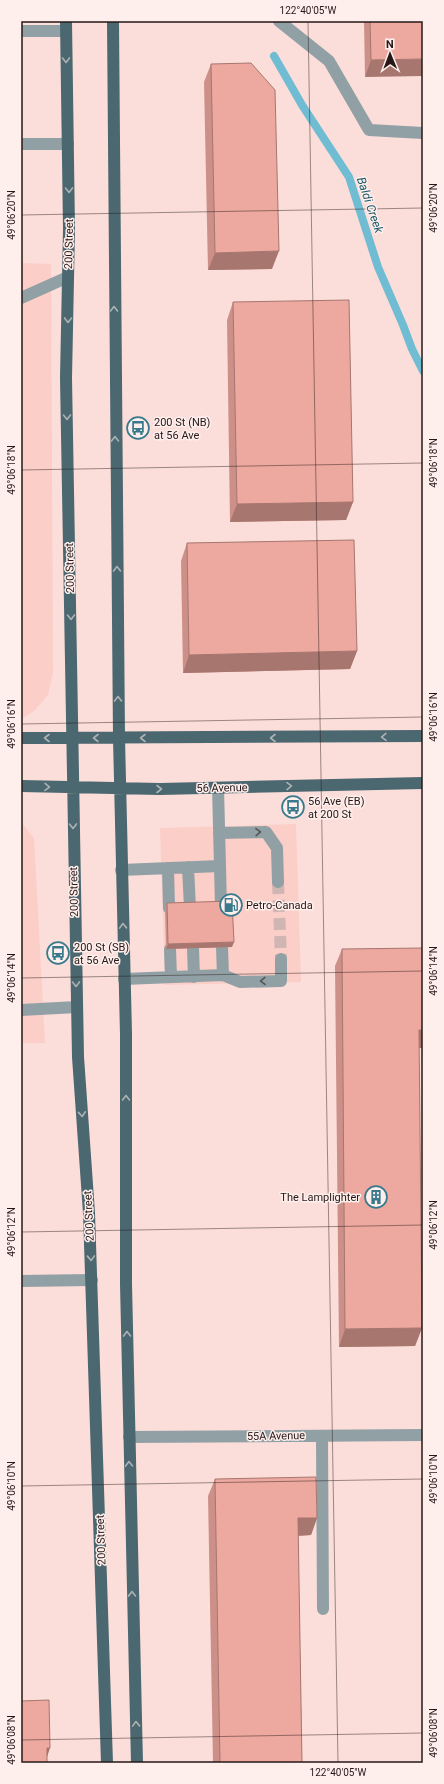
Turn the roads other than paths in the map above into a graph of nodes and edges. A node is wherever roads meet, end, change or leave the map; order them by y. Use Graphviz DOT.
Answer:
graph roads {
  1 [pos="113,21"];
  2 [pos="279,21"];
  3 [pos="66,26"];
  4 [pos="24,28"];
  5 [pos="423,132"];
  6 [pos="21,144"];
  7 [pos="68,144"];
  8 [pos="68,277"];
  9 [pos="21,298"];
  10 [pos="423,736"];
  11 [pos="21,738"];
  12 [pos="73,738"];
  13 [pos="119,738"];
  14 [pos="423,783"];
  15 [pos="21,786"];
  16 [pos="72,788"];
  17 [pos="120,788"];
  18 [pos="218,788"];
  19 [pos="219,833"];
  20 [pos="220,866"];
  21 [pos="188,867"];
  22 [pos="168,868"];
  23 [pos="121,870"];
  24 [pos="278,882"];
  25 [pos="221,907"];
  26 [pos="169,908"];
  27 [pos="190,908"];
  28 [pos="222,947"];
  29 [pos="193,948"];
  30 [pos="170,949"];
  31 [pos="281,960"];
  32 [pos="223,975"];
  33 [pos="194,976"];
  34 [pos="171,977"];
  35 [pos="124,979"];
  36 [pos="77,1007"];
  37 [pos="21,1010"];
  38 [pos="92,1280"];
  39 [pos="21,1281"];
  40 [pos="423,1435"];
  41 [pos="322,1436"];
  42 [pos="129,1437"];
  43 [pos="323,1609"];
  44 [pos="107,1763"];
  45 [pos="137,1763"];
  13 -- 1 [label="main road, one-way"];
  2 -- 5 [label="street"];
  3 -- 4 [label="street"];
  3 -- 7 [label="main road, 200 Street, one-way"];
  6 -- 7 [label="street"];
  7 -- 8 [label="main road, 200 Street, one-way"];
  8 -- 9 [label="street"];
  8 -- 12 [label="main road, 200 Street, one-way"];
  10 -- 13 [label="main road, one-way"];
  12 -- 11 [label="main road, one-way"];
  13 -- 12 [label="main road, one-way"];
  12 -- 16 [label="main road, 200 Street"];
  13 -- 17 [label="main road"];
  18 -- 14 [label="main road, 56 Avenue, one-way"];
  15 -- 16 [label="main road, 56 Avenue, one-way"];
  16 -- 17 [label="main road, 56 Avenue"];
  16 -- 36 [label="main road, 200 Street, one-way"];
  17 -- 18 [label="main road, 56 Avenue, one-way"];
  17 -- 23 [label="main road"];
  18 -- 19 [label="street"];
  19 -- 20 [label="street"];
  19 -- 24 [label="street, one-way"];
  20 -- 21 [label="street"];
  20 -- 25 [label="street"];
  21 -- 22 [label="street"];
  21 -- 27 [label="street"];
  22 -- 23 [label="street"];
  22 -- 26 [label="street"];
  35 -- 23 [label="main road, one-way"];
  28 -- 32 [label="street"];
  29 -- 33 [label="street"];
  30 -- 34 [label="street"];
  31 -- 32 [label="street, one-way"];
  32 -- 33 [label="street"];
  33 -- 34 [label="street"];
  34 -- 35 [label="street"];
  42 -- 35 [label="main road, one-way"];
  36 -- 37 [label="street"];
  36 -- 38 [label="main road, 200 Street, one-way"];
  38 -- 39 [label="street"];
  38 -- 44 [label="main road, 200 Street"];
  40 -- 41 [label="street, 55A Avenue"];
  41 -- 42 [label="street, 55A Avenue"];
  41 -- 43 [label="street"];
  45 -- 42 [label="main road, one-way"];
}
